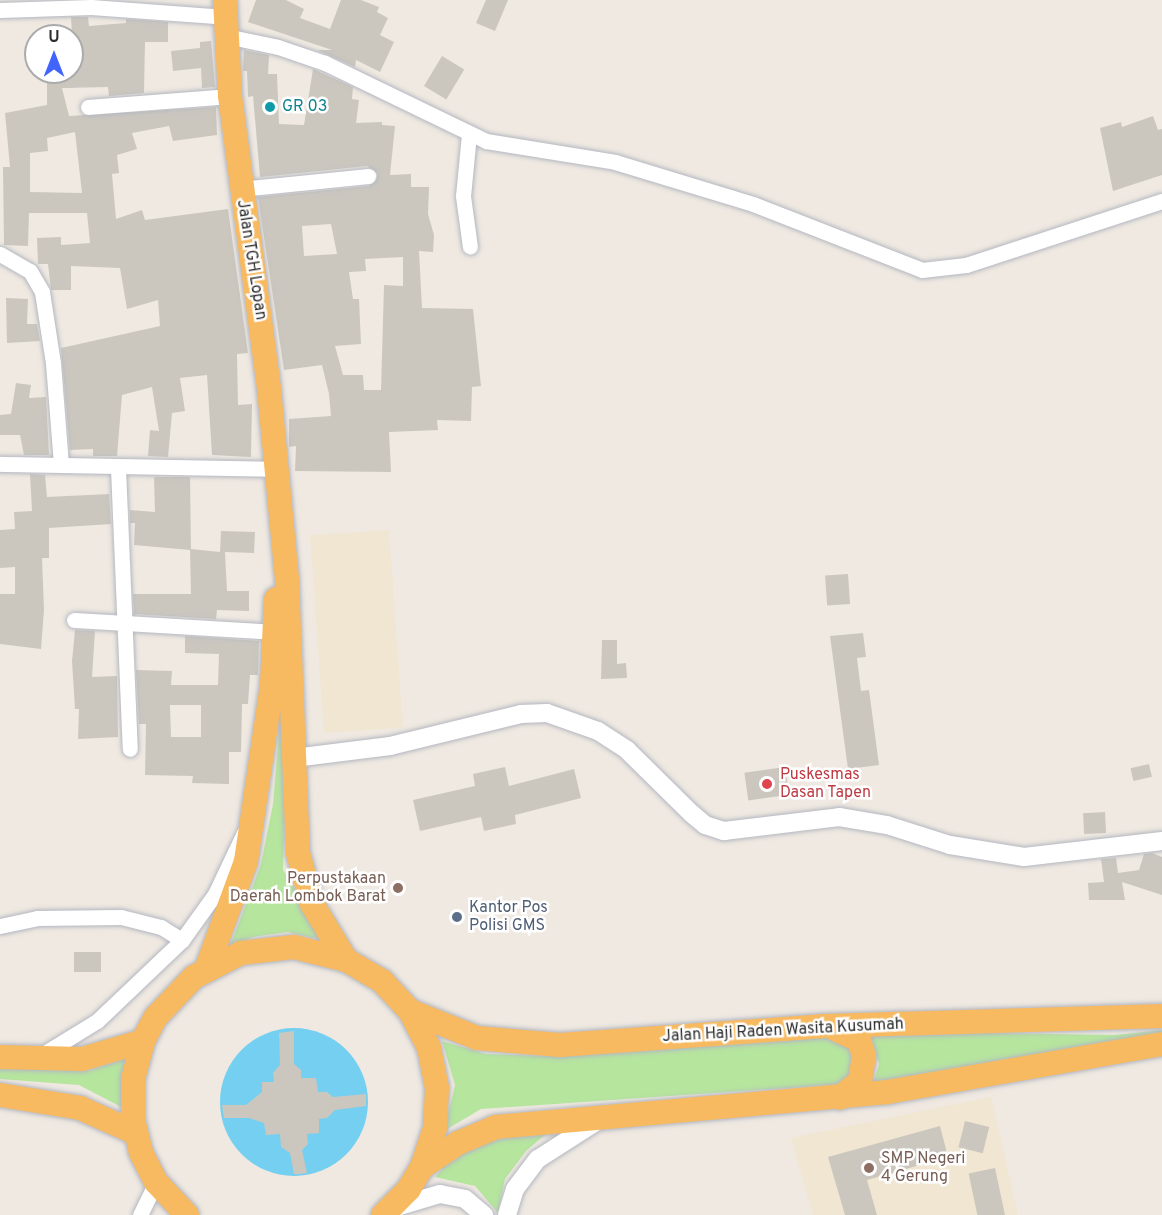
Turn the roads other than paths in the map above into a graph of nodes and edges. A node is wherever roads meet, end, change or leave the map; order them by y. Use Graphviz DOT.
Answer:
graph roads {
  1 [pos="91,4"];
  2 [pos="0,9"];
  3 [pos="226,18"];
  4 [pos="230,96"];
  5 [pos="88,107"];
  6 [pos="468,134"];
  7 [pos="368,176"];
  8 [pos="240,189"];
  9 [pos="1162,201"];
  10 [pos="470,247"];
  11 [pos="0,254"];
  12 [pos="0,464"];
  13 [pos="61,464"];
  14 [pos="118,468"];
  15 [pos="277,469"];
  16 [pos="280,519"];
  17 [pos="74,620"];
  18 [pos="125,624"];
  19 [pos="274,632"];
  20 [pos="283,685"];
  21 [pos="129,749"];
  22 [pos="294,758"];
  23 [pos="255,810"];
  24 [pos="1162,841"];
  25 [pos="0,926"];
  26 [pos="182,940"];
  27 [pos="346,960"];
  28 [pos="206,970"];
  29 [pos="410,1011"];
  30 [pos="1162,1016"];
  31 [pos="825,1026"];
  32 [pos="143,1041"];
  33 [pos="1162,1044"];
  34 [pos="0,1057"];
  35 [pos="35,1059"];
  36 [pos="0,1095"];
  37 [pos="840,1098"];
  38 [pos="610,1115"];
  39 [pos="136,1133"];
  40 [pos="422,1167"];
  41 [pos="156,1182"];
  42 [pos="388,1212"];
  43 [pos="181,1213"];
  44 [pos="140,1215"];
  45 [pos="484,1215"];
  46 [pos="507,1215"];
  1 -- 2 [label="street"];
  1 -- 3 [label="street"];
  3 -- 4 [label="highway, Jalan TGH Lopan"];
  3 -- 6 [label="street"];
  4 -- 5 [label="street"];
  4 -- 8 [label="highway, Jalan TGH Lopan"];
  6 -- 9 [label="street"];
  6 -- 10 [label="street"];
  7 -- 8 [label="street"];
  8 -- 15 [label="highway, Jalan TGH Lopan"];
  11 -- 13 [label="street"];
  12 -- 13 [label="street"];
  13 -- 14 [label="street"];
  14 -- 15 [label="street"];
  14 -- 18 [label="street"];
  15 -- 16 [label="highway, Jalan TGH Lopan"];
  16 -- 19 [label="highway"];
  16 -- 20 [label="highway"];
  17 -- 18 [label="street"];
  18 -- 19 [label="street"];
  18 -- 21 [label="street"];
  19 -- 20 [label="highway"];
  20 -- 22 [label="highway"];
  20 -- 23 [label="highway"];
  22 -- 24 [label="street"];
  22 -- 27 [label="highway"];
  23 -- 26 [label="street"];
  23 -- 28 [label="highway"];
  25 -- 26 [label="street"];
  26 -- 35 [label="street"];
  27 -- 28 [label="highway"];
  27 -- 29 [label="highway"];
  28 -- 32 [label="highway"];
  29 -- 31 [label="highway, Jalan Haji Raden Wasita Kusumah"];
  29 -- 40 [label="highway"];
  30 -- 31 [label="highway, Jalan Haji Raden Wasita Kusumah"];
  31 -- 37 [label="highway"];
  32 -- 35 [label="highway"];
  32 -- 39 [label="highway"];
  33 -- 37 [label="highway"];
  34 -- 35 [label="highway"];
  36 -- 39 [label="highway"];
  37 -- 38 [label="highway"];
  38 -- 40 [label="highway"];
  38 -- 46 [label="street"];
  39 -- 41 [label="highway"];
  40 -- 42 [label="highway"];
  41 -- 43 [label="highway"];
  41 -- 44 [label="street"];
  42 -- 45 [label="street"];
}
